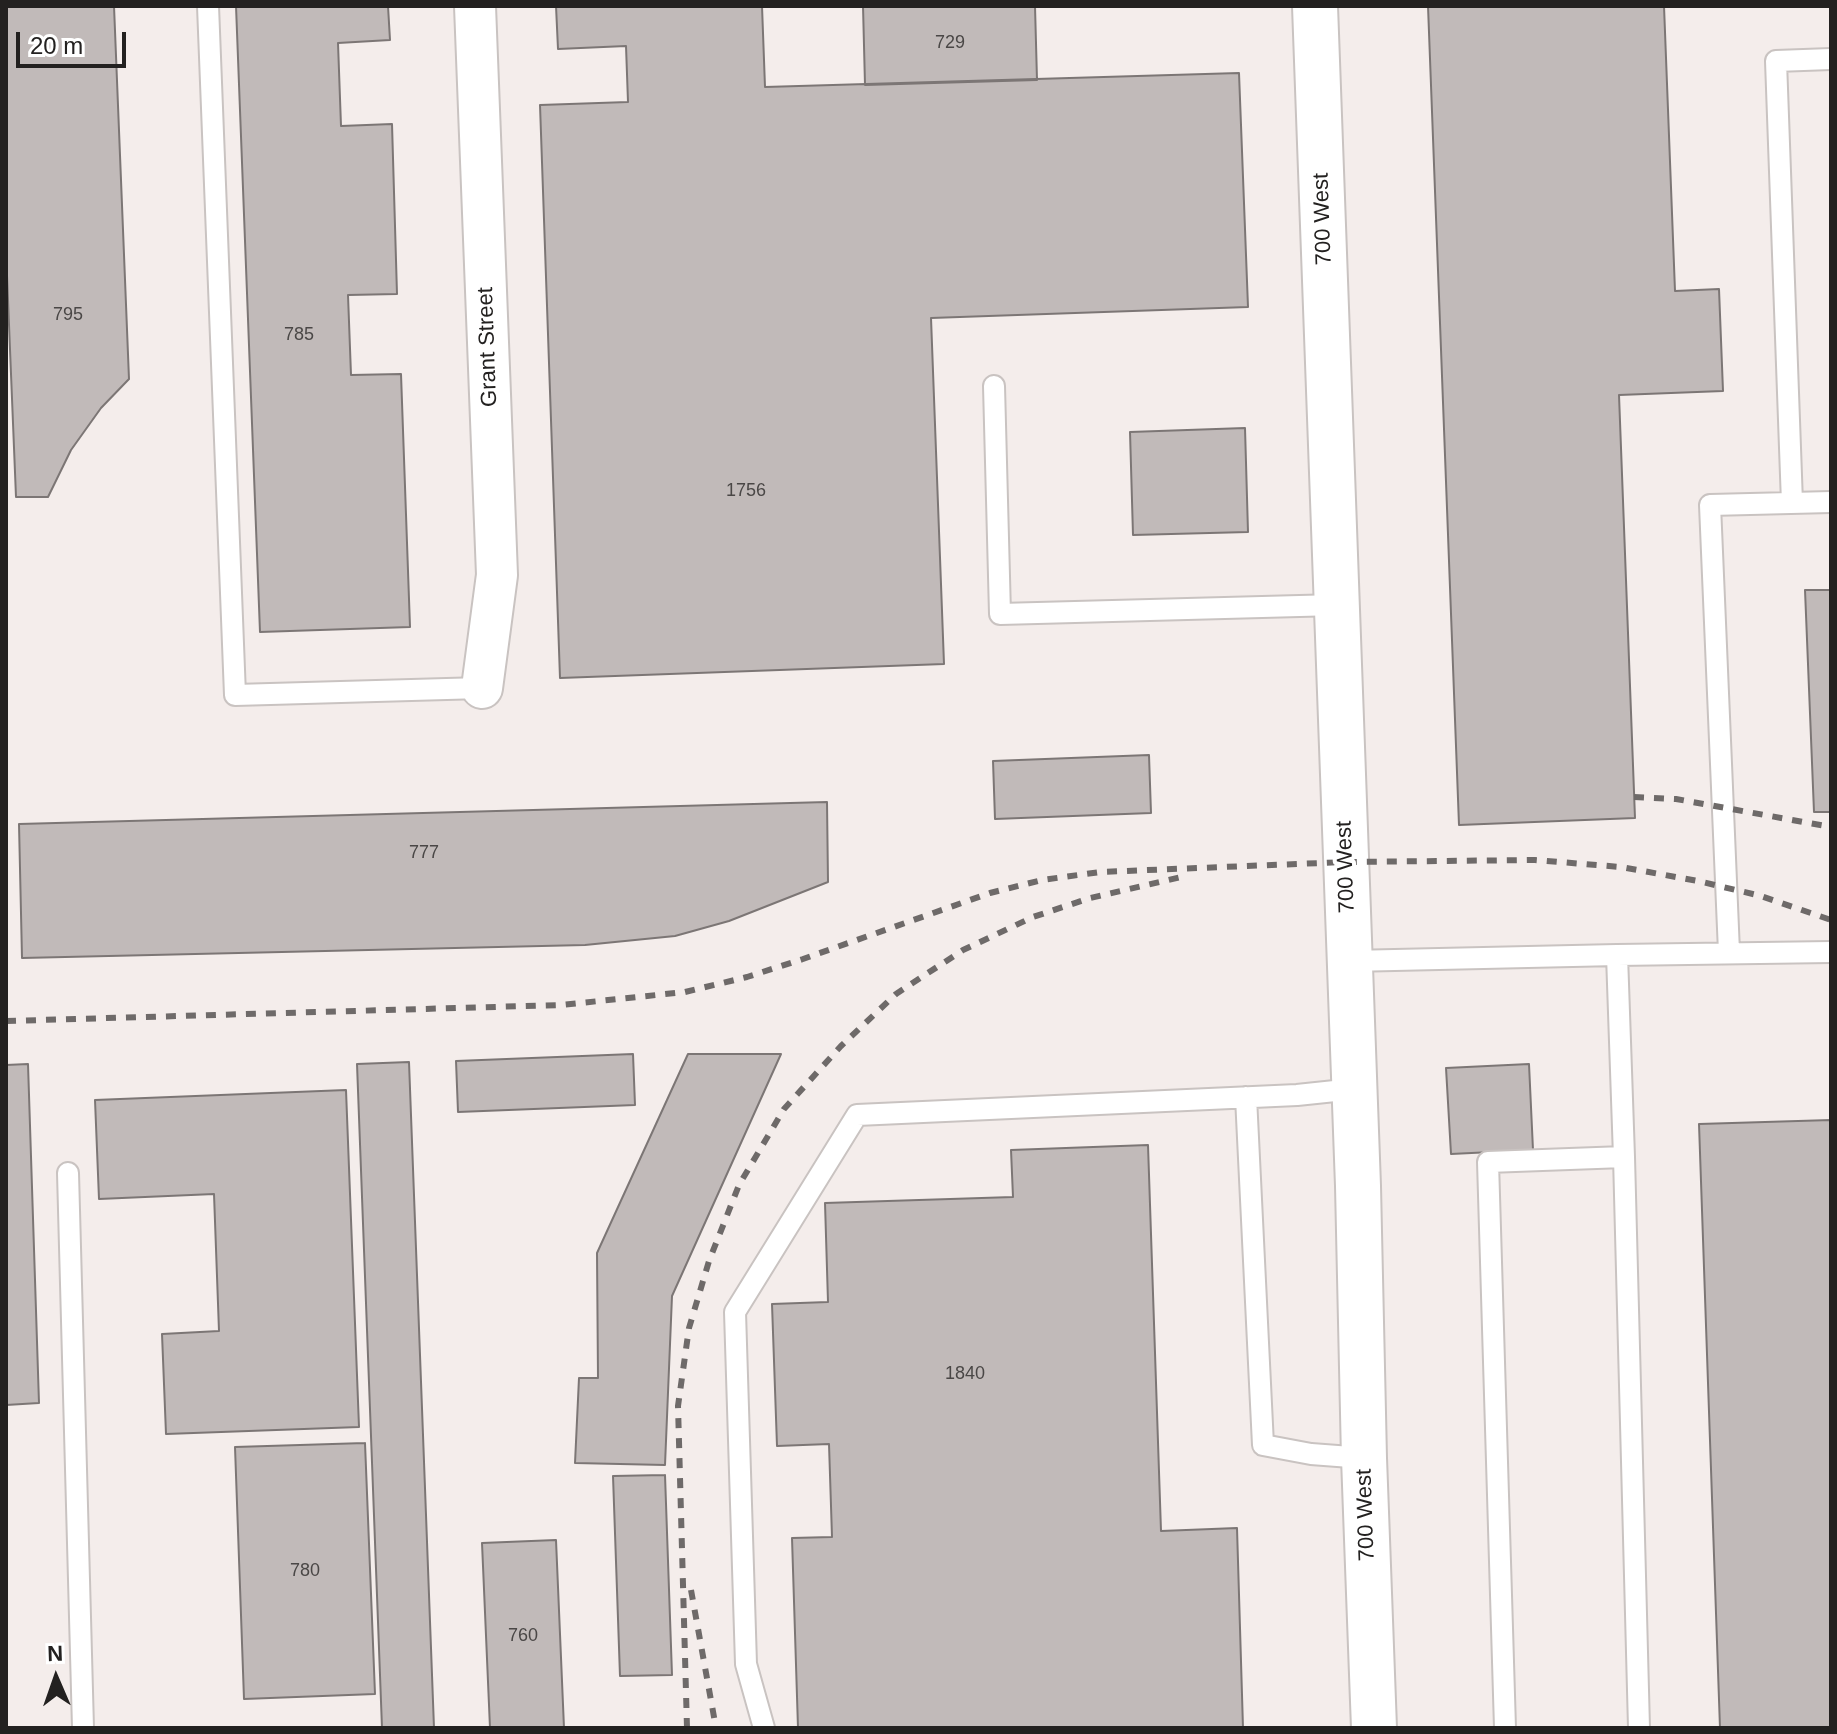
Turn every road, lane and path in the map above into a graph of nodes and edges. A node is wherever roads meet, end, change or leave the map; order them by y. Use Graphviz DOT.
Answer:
graph roads {
  1 [pos="208,6"];
  2 [pos="475,6"];
  3 [pos="1315,6"];
  4 [pos="1831,59"];
  5 [pos="994,386"];
  6 [pos="1831,502"];
  7 [pos="1792,503"];
  8 [pos="1337,605"];
  9 [pos="482,688"];
  10 [pos="1729,952"];
  11 [pos="1831,952"];
  12 [pos="1617,955"];
  13 [pos="1350,961"];
  14 [pos="1354,1089"];
  15 [pos="1246,1097"];
  16 [pos="1624,1157"];
  17 [pos="68,1173"];
  18 [pos="1364,1458"];
  19 [pos="83,1728"];
  20 [pos="764,1728"];
  21 [pos="1374,1728"];
  22 [pos="1505,1728"];
  23 [pos="1639,1728"];
  1 -- 9 [label="lane"];
  2 -- 9 [label="street, Grant Street"];
  3 -- 8 [label="street, 700 West"];
  4 -- 7 [label="lane"];
  5 -- 8 [label="lane"];
  6 -- 7 [label="lane"];
  7 -- 10 [label="lane"];
  8 -- 13 [label="street, 700 West"];
  10 -- 11 [label="lane"];
  10 -- 12 [label="lane"];
  12 -- 13 [label="lane"];
  12 -- 16 [label="lane"];
  13 -- 14 [label="street, 700 West"];
  14 -- 15 [label="lane"];
  14 -- 18 [label="street, 700 West"];
  15 -- 18 [label="lane"];
  15 -- 20 [label="lane"];
  16 -- 22 [label="lane"];
  16 -- 23 [label="lane"];
  17 -- 19 [label="lane"];
  18 -- 21 [label="street, 700 West"];
}
